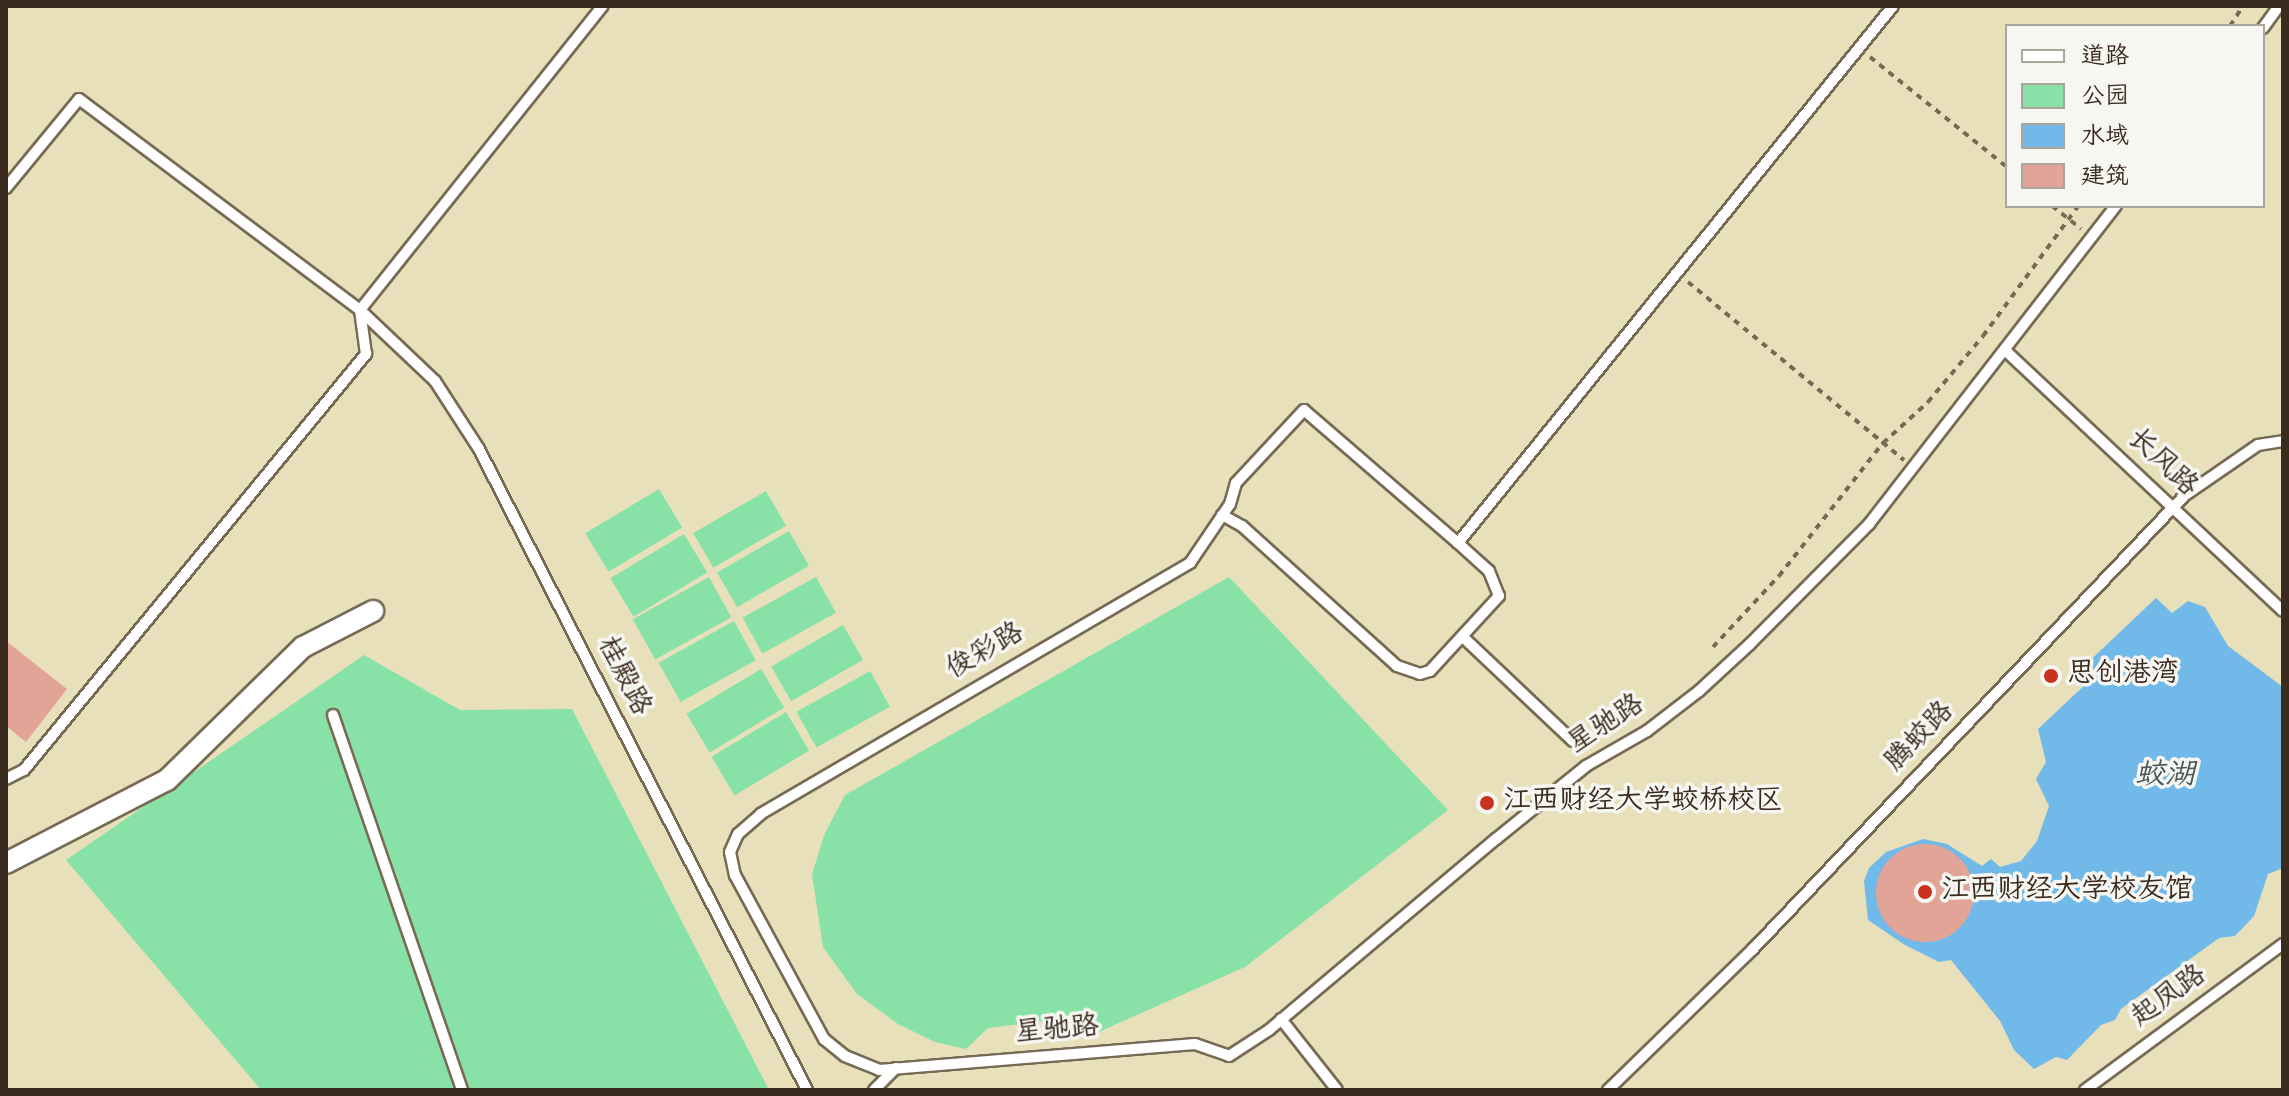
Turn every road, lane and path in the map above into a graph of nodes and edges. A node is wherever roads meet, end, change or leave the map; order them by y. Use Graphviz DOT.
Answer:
graph roads {
  1 [pos="603,6"];
  2 [pos="1893,6"];
  3 [pos="2243,6"];
  4 [pos="2279,6"];
  5 [pos="2231,24"];
  6 [pos="2265,25"];
  7 [pos="1858,48"];
  8 [pos="2005,165"];
  9 [pos="6,188"];
  10 [pos="2054,208"];
  11 [pos="2076,208"];
  12 [pos="2115,208"];
  13 [pos="2068,219"];
  14 [pos="1675,273"];
  15 [pos="360,310"];
  16 [pos="2007,352"];
  17 [pos="2283,441"];
  18 [pos="1883,443"];
  19 [pos="1915,469"];
  20 [pos="2173,508"];
  21 [pos="1222,515"];
  22 [pos="1458,543"];
  23 [pos="373,611"];
  24 [pos="2283,611"];
  25 [pos="1464,638"];
  26 [pos="1713,647"];
  27 [pos="333,715"];
  28 [pos="1573,741"];
  29 [pos="6,779"];
  30 [pos="6,863"];
  31 [pos="2283,944"];
  32 [pos="1281,1019"];
  33 [pos="897,1067"];
  34 [pos="462,1090"];
  35 [pos="807,1090"];
  36 [pos="874,1090"];
  37 [pos="1337,1090"];
  38 [pos="1608,1090"];
  39 [pos="2085,1090"];
  1 -- 15 [label="lane"];
  2 -- 7 [label="lane"];
  3 -- 5 [label="path"];
  4 -- 6 [label="lane"];
  7 -- 8 [label="path"];
  7 -- 14 [label="lane"];
  9 -- 15 [label="lane, 桂殿路"];
  10 -- 13 [label="path"];
  11 -- 13 [label="path"];
  12 -- 16 [label="lane, 星驰路"];
  13 -- 18 [label="path"];
  14 -- 18 [label="path"];
  14 -- 22 [label="lane"];
  15 -- 29 [label="lane"];
  15 -- 35 [label="lane, 桂殿路"];
  16 -- 19 [label="lane, 星驰路"];
  16 -- 20 [label="lane, 长风路"];
  17 -- 20 [label="lane, 腾蛟路"];
  18 -- 19 [label="path"];
  18 -- 26 [label="path"];
  19 -- 32 [label="lane, 星驰路"];
  20 -- 24 [label="lane, 长风路"];
  20 -- 38 [label="lane, 腾蛟路"];
  21 -- 22 [label="lane, 俊彩路"];
  21 -- 25 [label="lane"];
  21 -- 33 [label="lane, 俊彩路"];
  22 -- 25 [label="lane"];
  23 -- 30 [label="street"];
  25 -- 28 [label="lane"];
  27 -- 34 [label="lane"];
  31 -- 39 [label="lane, 起凤路"];
  32 -- 33 [label="lane, 星驰路"];
  32 -- 37 [label="lane"];
  33 -- 36 [label="lane"];
}
